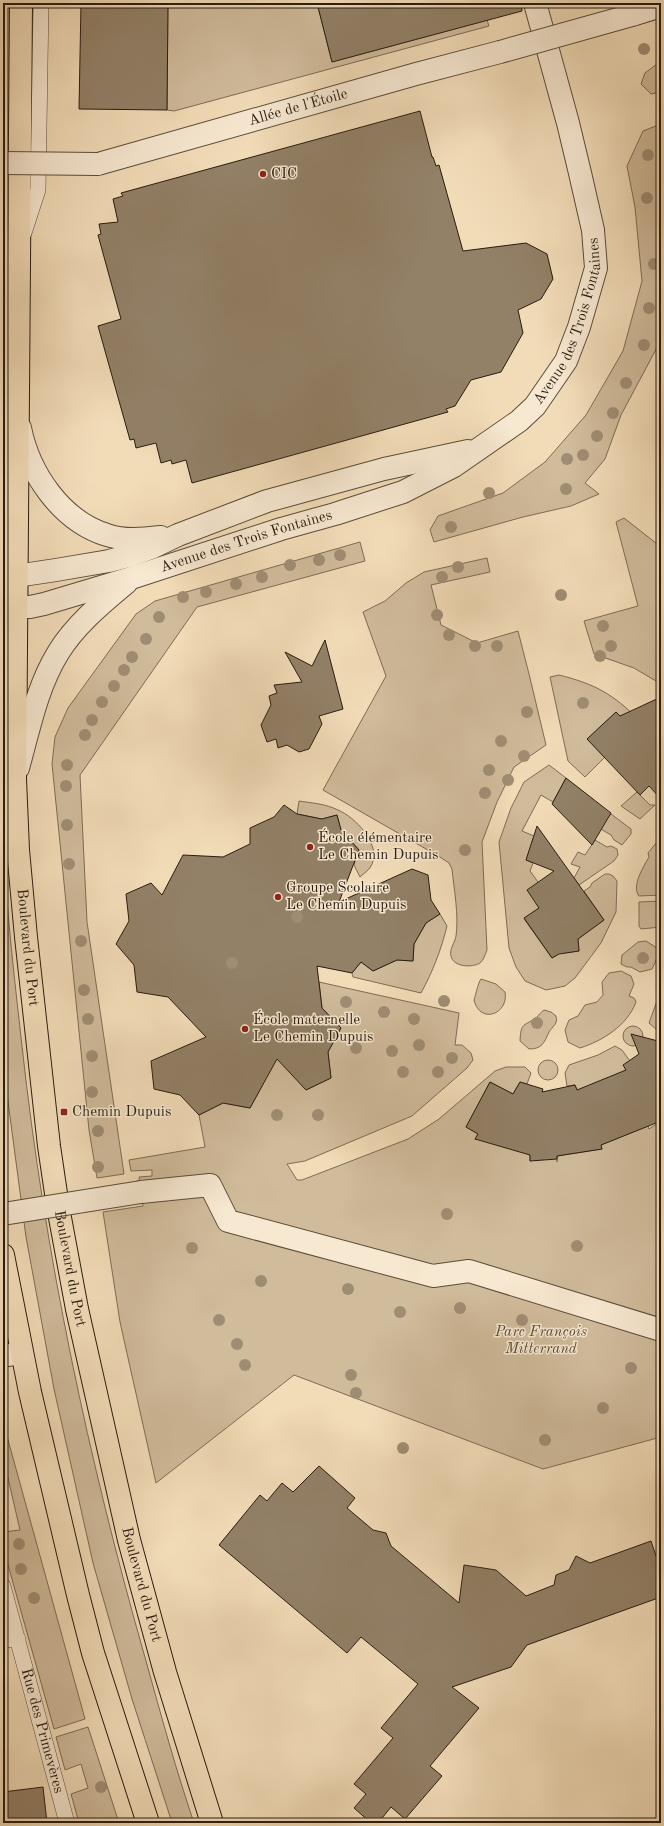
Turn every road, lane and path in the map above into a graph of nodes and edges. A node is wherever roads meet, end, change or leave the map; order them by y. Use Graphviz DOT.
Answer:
graph roads {
  1 [pos="21,3"];
  2 [pos="40,3"];
  3 [pos="535,3"];
  4 [pos="661,6"];
  5 [pos="3,163"];
  6 [pos="18,251"];
  7 [pos="18,415"];
  8 [pos="479,448"];
  9 [pos="178,534"];
  10 [pos="10,576"];
  11 [pos="131,578"];
  12 [pos="10,608"];
  13 [pos="15,779"];
  14 [pos="3,1214"];
  15 [pos="3,1255"];
  16 [pos="661,1330"];
  17 [pos="12,1354"];
  18 [pos="3,1586"];
  19 [pos="18,1638"];
  20 [pos="3,1640"];
  21 [pos="67,1823"];
  22 [pos="148,1823"];
  23 [pos="212,1823"];
  1 -- 6 [label="main road, Boulevard du Port"];
  2 -- 6 [label="lane"];
  3 -- 8 [label="street, Avenue des Trois Fontaines"];
  4 -- 5 [label="street, Allée de l'Étoile, bridge"];
  6 -- 7 [label="main road, Boulevard du Port"];
  7 -- 9 [label="street"];
  7 -- 10 [label="main road, Boulevard du Port"];
  8 -- 9 [label="street, Avenue des Trois Fontaines"];
  8 -- 11 [label="street, Avenue des Trois Fontaines"];
  9 -- 10 [label="street, Avenue des Trois Fontaines"];
  10 -- 12 [label="main road, Boulevard du Port"];
  11 -- 12 [label="street, Avenue des Trois Fontaines"];
  11 -- 13 [label="street"];
  12 -- 13 [label="main road, Boulevard du Port"];
  13 -- 23 [label="main road, Boulevard du Port"];
  14 -- 16 [label="street, bridge"];
  15 -- 17 [label="main road"];
  17 -- 22 [label="main road"];
  18 -- 19 [label="lane, Rue des Primevères"];
  19 -- 20 [label="lane"];
  19 -- 21 [label="lane, Rue des Primevères"];
}
